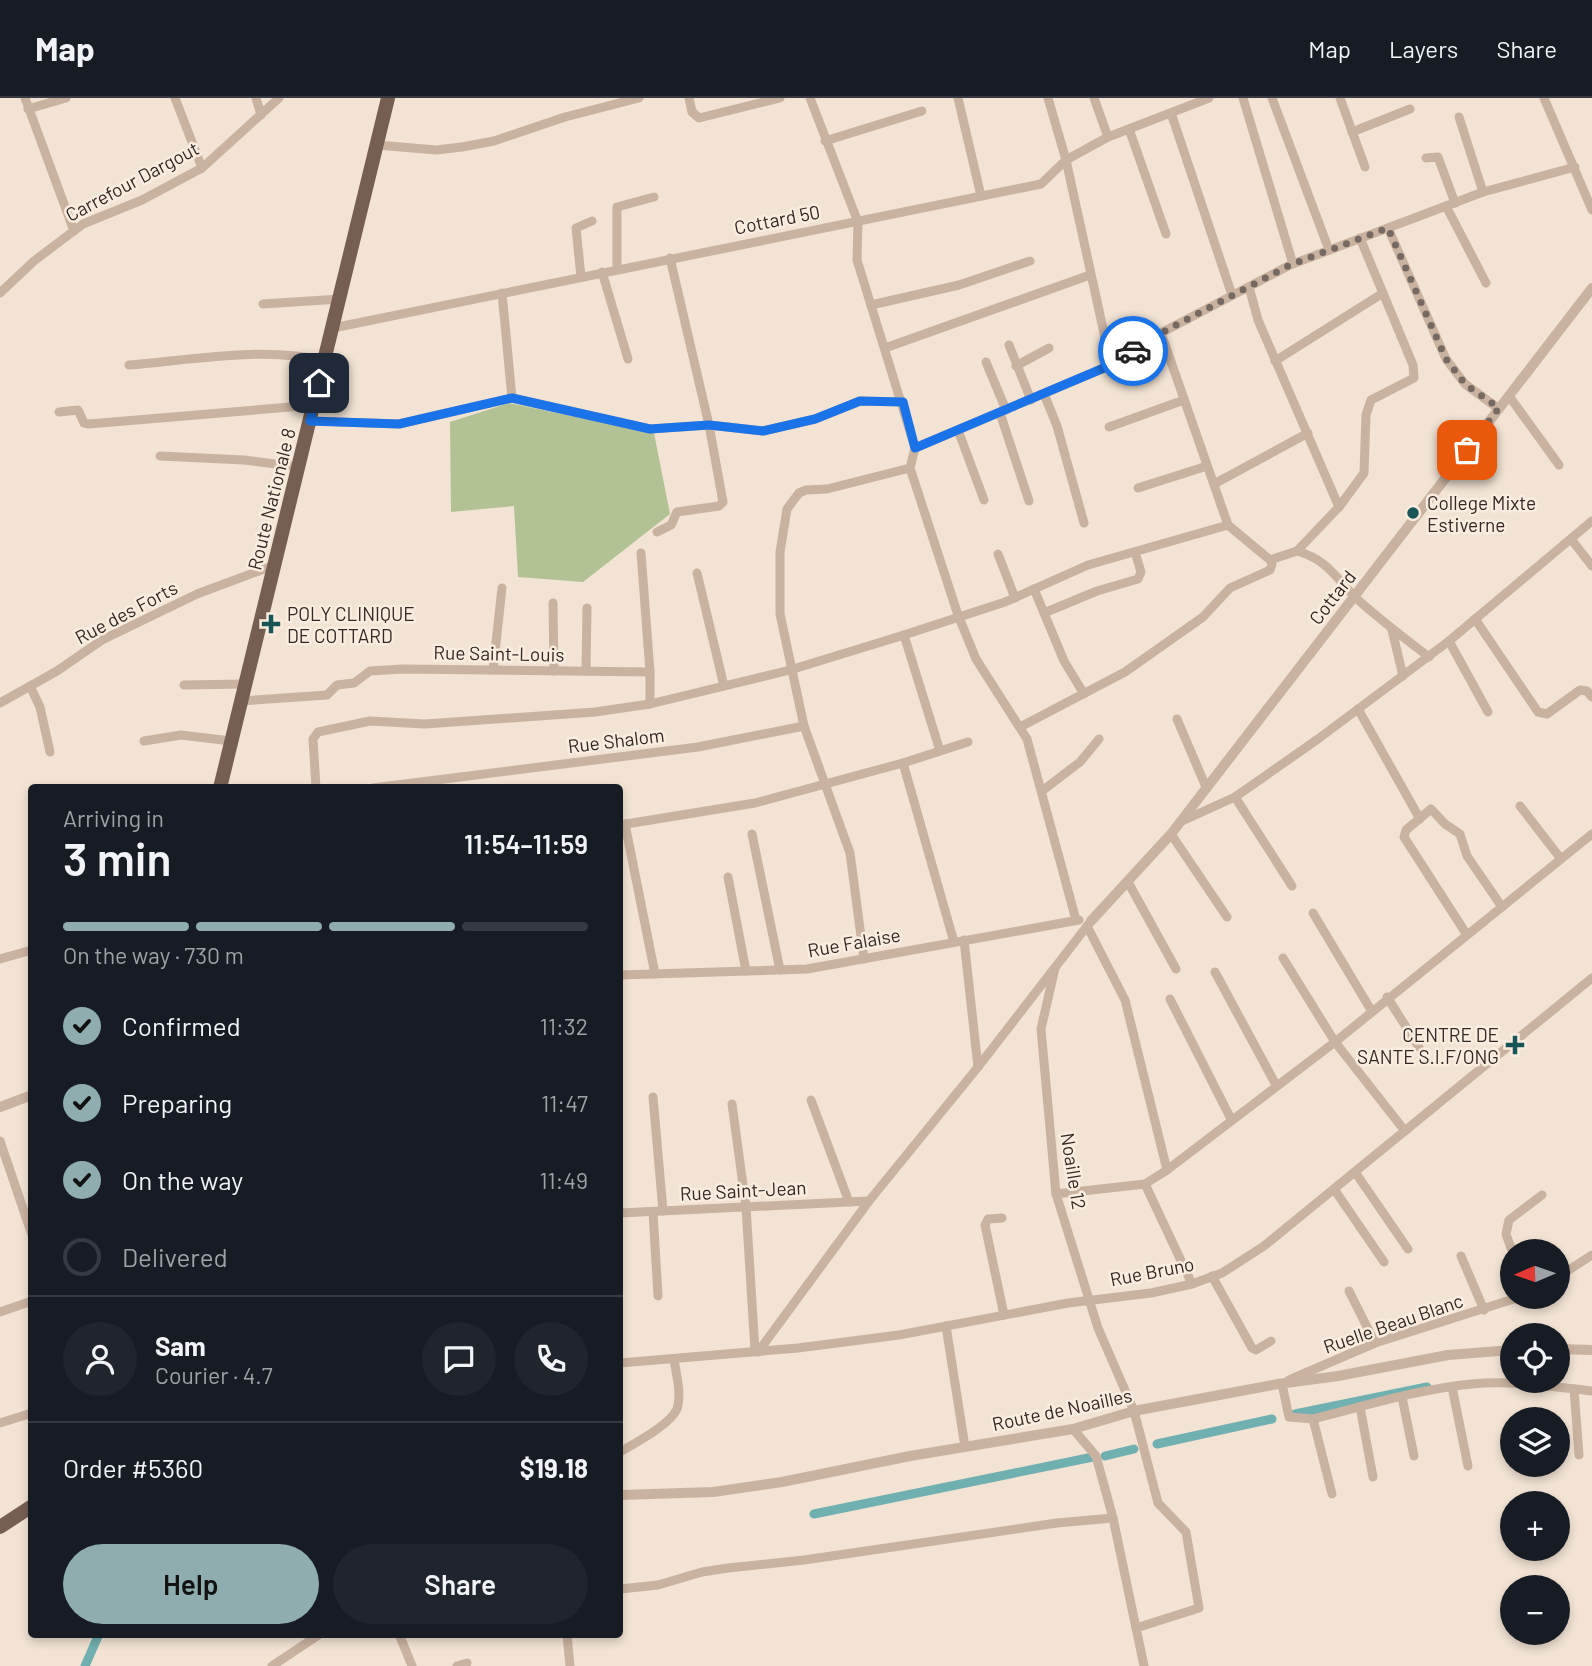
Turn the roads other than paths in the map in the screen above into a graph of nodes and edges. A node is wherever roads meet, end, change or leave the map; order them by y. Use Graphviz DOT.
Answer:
graph roads {
  1 [pos="25,98"];
  2 [pos="66,98"];
  3 [pos="175,98"];
  4 [pos="256,98"];
  5 [pos="279,98"];
  6 [pos="388,98"];
  7 [pos="639,98"];
  8 [pos="689,98"];
  9 [pos="780,98"];
  10 [pos="810,98"];
  11 [pos="958,98"];
  12 [pos="1048,98"];
  13 [pos="1094,98"];
  14 [pos="1209,98"];
  15 [pos="1243,98"];
  16 [pos="1272,98"];
  17 [pos="1340,98"];
  18 [pos="1544,98"];
  19 [pos="1198,100"];
  20 [pos="28,109"];
  21 [pos="1409,109"];
  22 [pos="922,111"];
  23 [pos="1171,113"];
  24 [pos="261,115"];
  25 [pos="1459,117"];
  26 [pos="1129,129"];
  27 [pos="1353,132"];
  28 [pos="1108,137"];
  29 [pos="825,141"];
  30 [pos="377,145"];
  31 [pos="1426,158"];
  32 [pos="1066,160"];
  33 [pos="1365,167"];
  34 [pos="1575,167"];
  35 [pos="202,168"];
  36 [pos="1483,192"];
  37 [pos="981,196"];
  38 [pos="653,197"];
  39 [pos="1451,204"];
  40 [pos="1592,210"];
  41 [pos="592,221"];
  42 [pos="858,222"];
  43 [pos="1388,228"];
  44 [pos="74,231"];
  45 [pos="1166,234"];
  46 [pos="1360,238"];
  47 [pos="1329,250"];
  48 [pos="670,258"];
  49 [pos="1030,261"];
  50 [pos="1293,264"];
  51 [pos="617,269"];
  52 [pos="602,272"];
  53 [pos="1090,275"];
  54 [pos="581,276"];
  55 [pos="1486,283"];
  56 [pos="1249,286"];
  57 [pos="1592,288"];
  58 [pos="0,293"];
  59 [pos="502,293"];
  60 [pos="1383,293"];
  61 [pos="1232,295"];
  62 [pos="340,299"];
  63 [pos="262,304"];
  64 [pos="871,305"];
  65 [pos="333,328"];
  66 [pos="1161,333"];
  67 [pos="1009,345"];
  68 [pos="885,348"];
  69 [pos="1049,348"];
  70 [pos="628,359"];
  71 [pos="325,361"];
  72 [pos="1275,361"];
  73 [pos="986,362"];
  74 [pos="130,365"];
  75 [pos="1111,365"];
  76 [pos="1016,366"];
  77 [pos="1044,394"];
  78 [pos="1508,396"];
  79 [pos="512,398"];
  80 [pos="1031,400"];
  81 [pos="1184,400"];
  82 [pos="903,402"];
  83 [pos="313,405"];
  84 [pos="1499,408"];
  85 [pos="59,412"];
  86 [pos="1003,412"];
  87 [pos="310,421"];
  88 [pos="709,425"];
  89 [pos="1109,427"];
  90 [pos="958,430"];
  91 [pos="1308,433"];
  92 [pos="915,448"];
  93 [pos="160,456"];
  94 [pos="1559,465"];
  95 [pos="1207,466"];
  96 [pos="298,467"];
  97 [pos="910,468"];
  98 [pos="1214,484"];
  99 [pos="1138,488"];
  100 [pos="984,500"];
  101 [pos="1029,501"];
  102 [pos="1339,507"];
  103 [pos="1592,521"];
  104 [pos="1084,523"];
  105 [pos="1228,525"];
  106 [pos="657,532"];
  107 [pos="1571,539"];
  108 [pos="1297,551"];
  109 [pos="1135,552"];
  110 [pos="641,553"];
  111 [pos="998,554"];
  112 [pos="1270,560"];
  113 [pos="275,565"];
  114 [pos="1592,566"];
  115 [pos="697,573"];
  116 [pos="502,589"];
  117 [pos="1034,589"];
  118 [pos="1355,597"];
  119 [pos="1014,598"];
  120 [pos="553,603"];
  121 [pos="587,608"];
  122 [pos="1044,613"];
  123 [pos="958,615"];
  124 [pos="1475,619"];
  125 [pos="1392,629"];
  126 [pos="904,635"];
  127 [pos="1449,641"];
  128 [pos="1429,656"];
  129 [pos="493,670"];
  130 [pos="790,670"];
  131 [pos="554,671"];
  132 [pos="586,671"];
  133 [pos="650,672"];
  134 [pos="1403,676"];
  135 [pos="245,684"];
  136 [pos="184,685"];
  137 [pos="30,686"];
  138 [pos="724,686"];
  139 [pos="1084,694"];
  140 [pos="1592,697"];
  141 [pos="241,701"];
  142 [pos="0,703"];
  143 [pos="650,704"];
  144 [pos="1358,709"];
  145 [pos="1488,712"];
  146 [pos="1177,719"];
  147 [pos="804,726"];
  148 [pos="1020,727"];
  149 [pos="1099,739"];
  150 [pos="144,741"];
  151 [pos="231,741"];
  152 [pos="968,742"];
  153 [pos="940,751"];
  154 [pos="50,752"];
  155 [pos="903,763"];
  156 [pos="221,784"];
  157 [pos="316,784"];
  158 [pos="405,784"];
  159 [pos="827,784"];
  160 [pos="1206,787"];
  161 [pos="1042,791"];
  162 [pos="1234,797"];
  163 [pos="1520,806"];
  164 [pos="1420,819"];
  165 [pos="1180,822"];
  166 [pos="623,824"];
  167 [pos="623,829"];
  168 [pos="752,834"];
  169 [pos="1171,834"];
  170 [pos="1592,834"];
  171 [pos="1561,859"];
  172 [pos="729,877"];
  173 [pos="1128,882"];
  174 [pos="1292,886"];
  175 [pos="1502,907"];
  176 [pos="1313,913"];
  177 [pos="1227,917"];
  178 [pos="1076,920"];
  179 [pos="1089,923"];
  180 [pos="1467,935"];
  181 [pos="959,941"];
  182 [pos="28,951"];
  183 [pos="1283,958"];
  184 [pos="0,959"];
  185 [pos="864,959"];
  186 [pos="1055,968"];
  187 [pos="1177,969"];
  188 [pos="780,970"];
  189 [pos="746,971"];
  190 [pos="1215,972"];
  191 [pos="655,974"];
  192 [pos="623,975"];
  193 [pos="1592,978"];
  194 [pos="1387,997"];
  195 [pos="1170,999"];
  196 [pos="1371,1010"];
  197 [pos="1335,1042"];
  198 [pos="1419,1047"];
  199 [pos="978,1067"];
  200 [pos="1276,1085"];
  201 [pos="28,1096"];
  202 [pos="653,1097"];
  203 [pos="811,1100"];
  204 [pos="732,1104"];
  205 [pos="0,1107"];
  206 [pos="1231,1119"];
  207 [pos="1405,1131"];
  208 [pos="0,1141"];
  209 [pos="1167,1170"];
  210 [pos="1354,1172"];
  211 [pos="1145,1184"];
  212 [pos="1334,1189"];
  213 [pos="1056,1194"];
  214 [pos="1542,1195"];
  215 [pos="869,1201"];
  216 [pos="849,1202"];
  217 [pos="746,1208"];
  218 [pos="658,1212"];
  219 [pos="623,1213"];
  220 [pos="1002,1218"];
  221 [pos="28,1223"];
  222 [pos="1508,1239"];
  223 [pos="1408,1248"];
  224 [pos="1592,1255"];
  225 [pos="1461,1256"];
  226 [pos="1384,1262"];
  227 [pos="1570,1269"];
  228 [pos="1212,1276"];
  229 [pos="1192,1284"];
  230 [pos="1349,1292"];
  231 [pos="658,1296"];
  232 [pos="1089,1300"];
  233 [pos="28,1302"];
  234 [pos="1500,1304"];
  235 [pos="1484,1310"];
  236 [pos="0,1312"];
  237 [pos="1004,1315"];
  238 [pos="946,1326"];
  239 [pos="1271,1341"];
  240 [pos="1375,1343"];
  241 [pos="1570,1349"];
  242 [pos="1592,1350"];
  243 [pos="1500,1351"];
  244 [pos="756,1352"];
  245 [pos="674,1359"];
  246 [pos="623,1363"];
  247 [pos="1280,1384"];
  248 [pos="1452,1387"];
  249 [pos="1574,1389"];
  250 [pos="1592,1391"];
  251 [pos="1402,1397"];
  252 [pos="1360,1407"];
  253 [pos="1134,1411"];
  254 [pos="28,1414"];
  255 [pos="1313,1419"];
  256 [pos="0,1423"];
  257 [pos="1073,1429"];
  258 [pos="965,1447"];
  259 [pos="623,1450"];
  260 [pos="1579,1455"];
  261 [pos="1414,1456"];
  262 [pos="1468,1466"];
  263 [pos="1373,1477"];
  264 [pos="1332,1494"];
  265 [pos="623,1495"];
  266 [pos="28,1509"];
  267 [pos="1113,1518"];
  268 [pos="0,1527"];
  269 [pos="623,1589"];
  270 [pos="1136,1628"];
  271 [pos="314,1638"];
  272 [pos="401,1638"];
  273 [pos="567,1638"];
  274 [pos="272,1666"];
  275 [pos="412,1666"];
  276 [pos="570,1666"];
  277 [pos="1144,1666"];
  1 -- 20 [label="street"];
  2 -- 20 [label="street"];
  3 -- 35 [label="street"];
  4 -- 24 [label="street"];
  5 -- 24 [label="street, Carrefour Dargout"];
  6 -- 30 [label="main road, Route Nationale 8"];
  7 -- 30 [label="street"];
  8 -- 9 [label="street"];
  10 -- 29 [label="street"];
  11 -- 37 [label="street"];
  12 -- 32 [label="street"];
  13 -- 28 [label="street"];
  14 -- 19 [label="street, Cottard 50"];
  15 -- 50 [label="street"];
  16 -- 47 [label="street"];
  17 -- 27 [label="street"];
  18 -- 34 [label="street"];
  19 -- 23 [label="street, Cottard 50"];
  20 -- 44 [label="street"];
  21 -- 27 [label="street"];
  22 -- 29 [label="street"];
  23 -- 26 [label="street, Cottard 50"];
  23 -- 61 [label="street"];
  24 -- 35 [label="street, Carrefour Dargout"];
  25 -- 36 [label="street"];
  26 -- 28 [label="street, Cottard 50"];
  26 -- 45 [label="street"];
  27 -- 33 [label="street"];
  28 -- 32 [label="street, Cottard 50"];
  29 -- 42 [label="street"];
  30 -- 62 [label="main road, Route Nationale 8"];
  31 -- 39 [label="street"];
  32 -- 37 [label="street, Cottard 50"];
  32 -- 53 [label="street"];
  34 -- 36 [label="street"];
  34 -- 40 [label="street"];
  35 -- 44 [label="street, Carrefour Dargout"];
  36 -- 39 [label="street"];
  37 -- 42 [label="street, Cottard 50"];
  38 -- 51 [label="street"];
  39 -- 43 [label="street"];
  39 -- 55 [label="street"];
  41 -- 54 [label="street"];
  42 -- 48 [label="street, Cottard 50"];
  42 -- 64 [label="street"];
  43 -- 46 [label="street"];
  43 -- 84 [label="street"];
  44 -- 58 [label="street, Carrefour Dargout"];
  46 -- 47 [label="street"];
  46 -- 60 [label="street"];
  47 -- 50 [label="street"];
  48 -- 51 [label="street, Cottard 50"];
  48 -- 88 [label="street"];
  49 -- 64 [label="street"];
  50 -- 56 [label="street"];
  51 -- 52 [label="street, Cottard 50"];
  52 -- 54 [label="street, Cottard 50"];
  52 -- 70 [label="street"];
  53 -- 68 [label="street"];
  53 -- 75 [label="street"];
  54 -- 59 [label="street, Cottard 50"];
  56 -- 61 [label="street"];
  56 -- 72 [label="street"];
  57 -- 78 [label="street, Cottard"];
  59 -- 65 [label="street, Cottard 50"];
  59 -- 79 [label="street"];
  60 -- 72 [label="street"];
  60 -- 102 [label="street"];
  61 -- 66 [label="street"];
  62 -- 63 [label="street"];
  62 -- 65 [label="main road, Route Nationale 8"];
  64 -- 68 [label="street"];
  65 -- 71 [label="main road, Route Nationale 8"];
  66 -- 75 [label="street"];
  66 -- 81 [label="street"];
  67 -- 76 [label="street"];
  68 -- 82 [label="street"];
  69 -- 76 [label="street"];
  71 -- 74 [label="street"];
  71 -- 83 [label="main road, Route Nationale 8"];
  72 -- 91 [label="street"];
  73 -- 86 [label="street"];
  75 -- 77 [label="street"];
  76 -- 80 [label="street"];
  77 -- 80 [label="street"];
  77 -- 104 [label="street"];
  78 -- 84 [label="street, Cottard"];
  78 -- 94 [label="street"];
  79 -- 87 [label="street"];
  79 -- 88 [label="street"];
  80 -- 86 [label="street"];
  81 -- 89 [label="street"];
  81 -- 95 [label="street"];
  82 -- 88 [label="street"];
  82 -- 92 [label="street"];
  83 -- 85 [label="street"];
  83 -- 87 [label="main road, Route Nationale 8"];
  84 -- 118 [label="street, Cottard"];
  86 -- 90 [label="street"];
  86 -- 101 [label="street"];
  87 -- 96 [label="main road, Route Nationale 8"];
  88 -- 106 [label="street"];
  90 -- 92 [label="street"];
  90 -- 100 [label="street"];
  91 -- 98 [label="street"];
  91 -- 102 [label="street"];
  92 -- 97 [label="street"];
  93 -- 96 [label="street"];
  95 -- 98 [label="street"];
  95 -- 99 [label="street"];
  96 -- 113 [label="main road, Route Nationale 8"];
  97 -- 123 [label="street"];
  97 -- 130 [label="street"];
  98 -- 105 [label="street"];
  102 -- 108 [label="street"];
  103 -- 107 [label="street"];
  105 -- 109 [label="street"];
  105 -- 112 [label="street"];
  107 -- 114 [label="street"];
  107 -- 124 [label="street"];
  108 -- 112 [label="street"];
  108 -- 118 [label="street"];
  109 -- 117 [label="street"];
  109 -- 122 [label="street"];
  110 -- 133 [label="street"];
  111 -- 119 [label="street"];
  112 -- 139 [label="street"];
  113 -- 135 [label="main road, Route Nationale 8"];
  113 -- 137 [label="street, Rue des Forts"];
  115 -- 138 [label="street"];
  116 -- 129 [label="street"];
  117 -- 119 [label="street"];
  117 -- 122 [label="street"];
  118 -- 125 [label="street"];
  118 -- 160 [label="street, Cottard"];
  119 -- 123 [label="street"];
  120 -- 131 [label="street"];
  121 -- 132 [label="street"];
  122 -- 139 [label="street"];
  123 -- 126 [label="street"];
  123 -- 148 [label="street"];
  124 -- 127 [label="street"];
  124 -- 140 [label="street"];
  125 -- 128 [label="street"];
  125 -- 134 [label="street"];
  126 -- 130 [label="street"];
  126 -- 153 [label="street"];
  127 -- 128 [label="street"];
  127 -- 145 [label="street"];
  128 -- 134 [label="street"];
  129 -- 131 [label="street, Rue Saint-Louis"];
  129 -- 141 [label="street, Rue Saint-Louis"];
  130 -- 138 [label="street"];
  130 -- 147 [label="street"];
  131 -- 132 [label="street, Rue Saint-Louis"];
  132 -- 133 [label="street, Rue Saint-Louis"];
  133 -- 143 [label="street"];
  134 -- 144 [label="street"];
  135 -- 136 [label="street"];
  135 -- 141 [label="main road, Route Nationale 8"];
  137 -- 142 [label="street, Rue des Forts"];
  137 -- 154 [label="street"];
  138 -- 143 [label="street"];
  139 -- 148 [label="street"];
  141 -- 151 [label="main road, Route Nationale 8"];
  143 -- 157 [label="street"];
  144 -- 162 [label="street"];
  144 -- 164 [label="street"];
  146 -- 160 [label="street"];
  147 -- 158 [label="street, Rue Shalom"];
  147 -- 159 [label="street"];
  148 -- 161 [label="street"];
  149 -- 161 [label="street"];
  150 -- 151 [label="street"];
  151 -- 156 [label="main road, Route Nationale 8"];
  152 -- 153 [label="street"];
  153 -- 155 [label="street"];
  155 -- 159 [label="street"];
  155 -- 181 [label="street"];
  159 -- 166 [label="street"];
  159 -- 185 [label="street"];
  160 -- 165 [label="street, Cottard"];
  161 -- 178 [label="street"];
  162 -- 165 [label="street"];
  162 -- 174 [label="street"];
  163 -- 171 [label="street"];
  164 -- 175 [label="street"];
  164 -- 180 [label="street"];
  165 -- 169 [label="street, Cottard"];
  167 -- 191 [label="street"];
  168 -- 188 [label="street"];
  169 -- 173 [label="street, Cottard"];
  169 -- 177 [label="street"];
  170 -- 171 [label="street"];
  171 -- 175 [label="street"];
  172 -- 189 [label="street"];
  173 -- 179 [label="street, Cottard"];
  173 -- 187 [label="street"];
  175 -- 180 [label="street"];
  176 -- 196 [label="street"];
  178 -- 179 [label="street, Rue Falaise"];
  178 -- 181 [label="street, Rue Falaise"];
  179 -- 186 [label="street"];
  179 -- 209 [label="street"];
  180 -- 194 [label="street"];
  181 -- 185 [label="street, Rue Falaise"];
  181 -- 199 [label="street"];
  182 -- 184 [label="street"];
  183 -- 197 [label="street"];
  185 -- 188 [label="street, Rue Falaise"];
  186 -- 199 [label="street"];
  186 -- 213 [label="street, Noaille 12"];
  188 -- 189 [label="street, Rue Falaise"];
  189 -- 191 [label="street, Rue Falaise"];
  190 -- 200 [label="street"];
  191 -- 192 [label="street, Rue Falaise"];
  193 -- 207 [label="street, Rue Bruno"];
  194 -- 196 [label="street"];
  194 -- 198 [label="street"];
  195 -- 206 [label="street"];
  196 -- 197 [label="street"];
  197 -- 200 [label="street"];
  197 -- 207 [label="street"];
  199 -- 215 [label="street"];
  200 -- 206 [label="street"];
  201 -- 205 [label="street"];
  202 -- 218 [label="street"];
  203 -- 216 [label="street"];
  204 -- 217 [label="street"];
  206 -- 209 [label="street"];
  207 -- 210 [label="street, Rue Bruno"];
  208 -- 221 [label="street"];
  209 -- 211 [label="street"];
  210 -- 212 [label="street, Rue Bruno"];
  210 -- 223 [label="street"];
  211 -- 213 [label="street"];
  211 -- 229 [label="street"];
  212 -- 226 [label="street"];
  212 -- 228 [label="street, Rue Bruno"];
  213 -- 232 [label="street, Noaille 12"];
  214 -- 222 [label="street"];
  215 -- 216 [label="street, Rue Saint-Jean"];
  215 -- 244 [label="street"];
  216 -- 217 [label="street, Rue Saint-Jean"];
  217 -- 218 [label="street, Rue Saint-Jean"];
  217 -- 244 [label="street"];
  218 -- 219 [label="street, Rue Saint-Jean"];
  218 -- 231 [label="street"];
  220 -- 237 [label="street"];
  224 -- 227 [label="street"];
  225 -- 235 [label="street"];
  228 -- 229 [label="street, Rue Bruno"];
  228 -- 239 [label="street"];
  229 -- 232 [label="street, Rue Bruno"];
  230 -- 240 [label="street"];
  232 -- 237 [label="street, Rue Bruno"];
  232 -- 253 [label="street, Noaille 12"];
  233 -- 236 [label="street"];
  234 -- 235 [label="street, Ruelle Beau Blanc"];
  235 -- 240 [label="street, Ruelle Beau Blanc"];
  237 -- 238 [label="street, Rue Bruno"];
  238 -- 244 [label="street, Rue Bruno"];
  238 -- 258 [label="street"];
  240 -- 247 [label="street, Ruelle Beau Blanc"];
  241 -- 242 [label="street"];
  243 -- 247 [label="street, Route de Noailles"];
  244 -- 245 [label="street, Rue Bruno"];
  245 -- 246 [label="street, Rue Bruno"];
  245 -- 259 [label="street"];
  247 -- 253 [label="street, Route de Noailles"];
  247 -- 255 [label="street"];
  248 -- 249 [label="street"];
  248 -- 251 [label="street"];
  248 -- 262 [label="street"];
  249 -- 250 [label="street"];
  249 -- 260 [label="street"];
  251 -- 252 [label="street"];
  251 -- 261 [label="street"];
  252 -- 255 [label="street"];
  252 -- 263 [label="street"];
  253 -- 257 [label="street, Route de Noailles"];
  253 -- 270 [label="street, Noaille 12"];
  254 -- 256 [label="street"];
  255 -- 264 [label="street"];
  257 -- 258 [label="street, Route de Noailles"];
  257 -- 267 [label="street"];
  258 -- 265 [label="street, Route de Noailles"];
  266 -- 268 [label="main road"];
  267 -- 269 [label="street"];
  267 -- 270 [label="street"];
  270 -- 277 [label="street"];
  271 -- 274 [label="street"];
  272 -- 275 [label="street"];
  273 -- 276 [label="street"];
}
